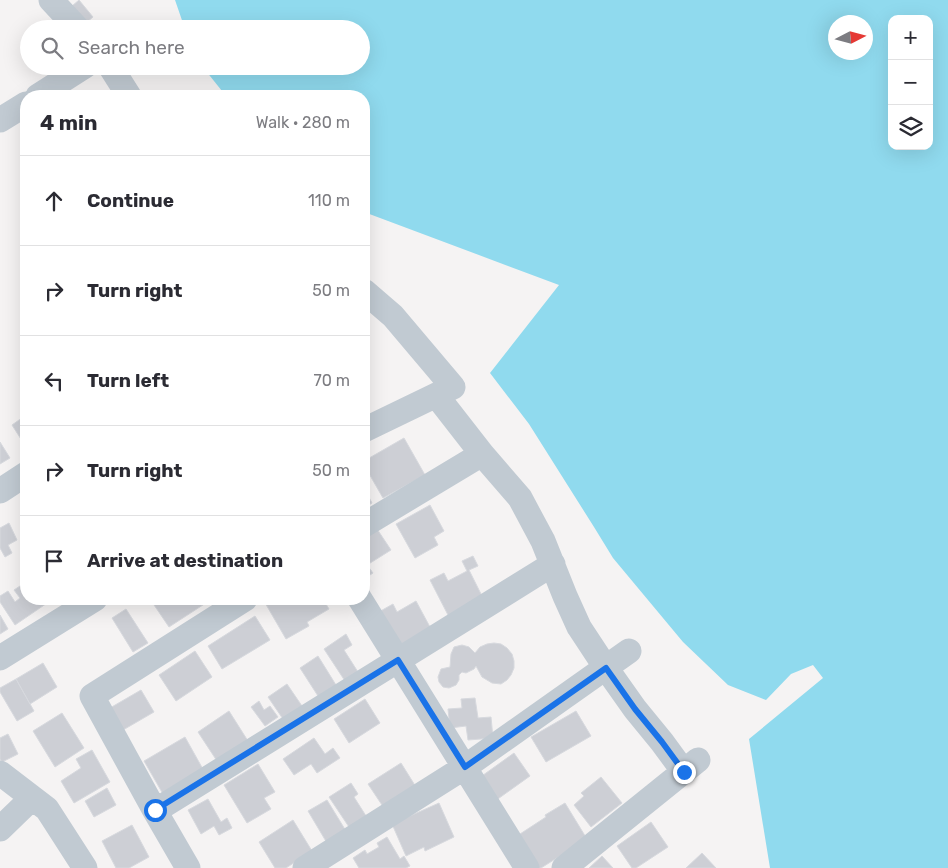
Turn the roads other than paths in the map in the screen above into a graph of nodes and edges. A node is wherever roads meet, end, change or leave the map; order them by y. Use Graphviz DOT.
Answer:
graph roads {
  1 [pos="51,0"];
  2 [pos="70,20"];
  3 [pos="71,75"];
  4 [pos="116,75"];
  5 [pos="47,90"];
  6 [pos="125,90"];
  7 [pos="20,108"];
  8 [pos="0,120"];
  9 [pos="370,296"];
  10 [pos="436,395"];
  11 [pos="370,426"];
  12 [pos="482,454"];
  13 [pos="20,478"];
  14 [pos="0,491"];
  15 [pos="370,521"];
  16 [pos="553,564"];
  17 [pos="85,605"];
  18 [pos="236,605"];
  19 [pos="364,605"];
  20 [pos="629,652"];
  21 [pos="0,658"];
  22 [pos="398,660"];
  23 [pos="606,668"];
  24 [pos="465,767"];
  25 [pos="0,773"];
  26 [pos="32,798"];
  27 [pos="155,810"];
  28 [pos="0,829"];
  29 [pos="85,868"];
  30 [pos="188,868"];
  31 [pos="305,868"];
  32 [pos="527,868"];
  33 [pos="564,868"];
  1 -- 2 [label="street"];
  3 -- 5 [label="street"];
  4 -- 6 [label="street"];
  7 -- 8 [label="street"];
  9 -- 10 [label="street"];
  10 -- 11 [label="street"];
  10 -- 12 [label="street"];
  12 -- 15 [label="street"];
  12 -- 16 [label="street"];
  13 -- 14 [label="street"];
  16 -- 22 [label="street"];
  16 -- 23 [label="street"];
  17 -- 21 [label="street"];
  18 -- 27 [label="street"];
  19 -- 22 [label="street"];
  20 -- 23 [label="street"];
  22 -- 24 [label="street"];
  22 -- 27 [label="street"];
  23 -- 24 [label="street"];
  23 -- 33 [label="street"];
  24 -- 31 [label="street"];
  24 -- 32 [label="street"];
  25 -- 26 [label="street"];
  26 -- 28 [label="street"];
  26 -- 29 [label="street"];
  27 -- 30 [label="street"];
}
